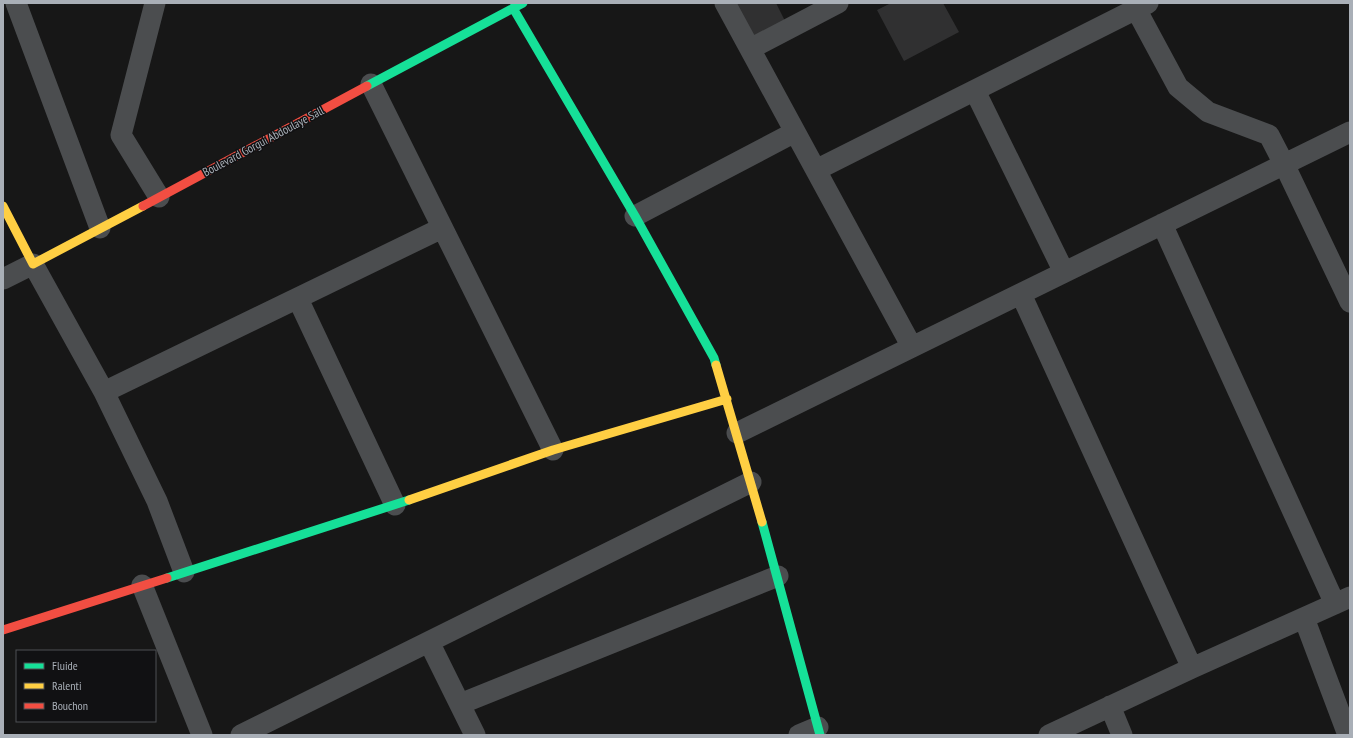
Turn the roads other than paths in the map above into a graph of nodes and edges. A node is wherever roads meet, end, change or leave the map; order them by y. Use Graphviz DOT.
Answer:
graph roads {
  1 [pos="16,3"];
  2 [pos="155,3"];
  3 [pos="523,3"];
  4 [pos="725,3"];
  5 [pos="838,3"];
  6 [pos="1142,6"];
  7 [pos="513,8"];
  8 [pos="750,49"];
  9 [pos="371,84"];
  10 [pos="975,91"];
  11 [pos="795,132"];
  12 [pos="1350,132"];
  13 [pos="1284,164"];
  14 [pos="816,170"];
  15 [pos="159,197"];
  16 [pos="3,206"];
  17 [pos="636,216"];
  18 [pos="1162,224"];
  19 [pos="100,228"];
  20 [pos="442,228"];
  21 [pos="33,264"];
  22 [pos="1064,272"];
  23 [pos="3,279"];
  24 [pos="1021,294"];
  25 [pos="298,299"];
  26 [pos="1350,302"];
  27 [pos="912,347"];
  28 [pos="104,392"];
  29 [pos="727,399"];
  30 [pos="737,433"];
  31 [pos="553,450"];
  32 [pos="752,482"];
  33 [pos="394,505"];
  34 [pos="184,572"];
  35 [pos="778,576"];
  36 [pos="142,585"];
  37 [pos="1342,600"];
  38 [pos="1304,618"];
  39 [pos="3,630"];
  40 [pos="429,642"];
  41 [pos="1192,668"];
  42 [pos="460,704"];
  43 [pos="1110,706"];
  44 [pos="819,731"];
  45 [pos="202,735"];
  46 [pos="241,735"];
  47 [pos="475,735"];
  48 [pos="799,735"];
  49 [pos="1049,735"];
  50 [pos="1122,735"];
  51 [pos="1348,735"];
  1 -- 19 [label="street"];
  2 -- 15 [label="street"];
  3 -- 7 [label="street, Boulevard Gorgui Abdoulaye Sall"];
  4 -- 8 [label="street"];
  5 -- 8 [label="street"];
  6 -- 10 [label="street"];
  6 -- 13 [label="street"];
  7 -- 9 [label="street, Boulevard Gorgui Abdoulaye Sall"];
  7 -- 17 [label="street"];
  8 -- 11 [label="street"];
  9 -- 15 [label="street, Boulevard Gorgui Abdoulaye Sall"];
  9 -- 20 [label="street"];
  10 -- 14 [label="street"];
  10 -- 22 [label="street"];
  11 -- 14 [label="street"];
  11 -- 17 [label="street"];
  12 -- 13 [label="street"];
  13 -- 18 [label="street"];
  13 -- 26 [label="street"];
  14 -- 27 [label="street"];
  15 -- 19 [label="street, Boulevard Gorgui Abdoulaye Sall"];
  16 -- 21 [label="street"];
  17 -- 29 [label="street"];
  18 -- 22 [label="street"];
  18 -- 37 [label="street"];
  19 -- 21 [label="street, Boulevard Gorgui Abdoulaye Sall"];
  20 -- 25 [label="street"];
  20 -- 31 [label="street"];
  21 -- 23 [label="street, Boulevard Gorgui Abdoulaye Sall"];
  21 -- 28 [label="street"];
  22 -- 24 [label="street"];
  24 -- 27 [label="street"];
  24 -- 41 [label="street"];
  25 -- 28 [label="street"];
  25 -- 33 [label="street"];
  27 -- 30 [label="street"];
  28 -- 34 [label="street"];
  29 -- 30 [label="street"];
  29 -- 31 [label="street"];
  30 -- 32 [label="street"];
  31 -- 33 [label="street"];
  32 -- 35 [label="street"];
  32 -- 40 [label="street"];
  33 -- 34 [label="street"];
  34 -- 36 [label="street"];
  35 -- 42 [label="street"];
  35 -- 44 [label="street"];
  36 -- 39 [label="street"];
  36 -- 45 [label="street"];
  37 -- 38 [label="street"];
  38 -- 41 [label="street"];
  38 -- 51 [label="street"];
  40 -- 42 [label="street"];
  40 -- 46 [label="street"];
  41 -- 43 [label="street"];
  42 -- 47 [label="street"];
  43 -- 49 [label="street"];
  43 -- 50 [label="street"];
  44 -- 48 [label="street"];
}
